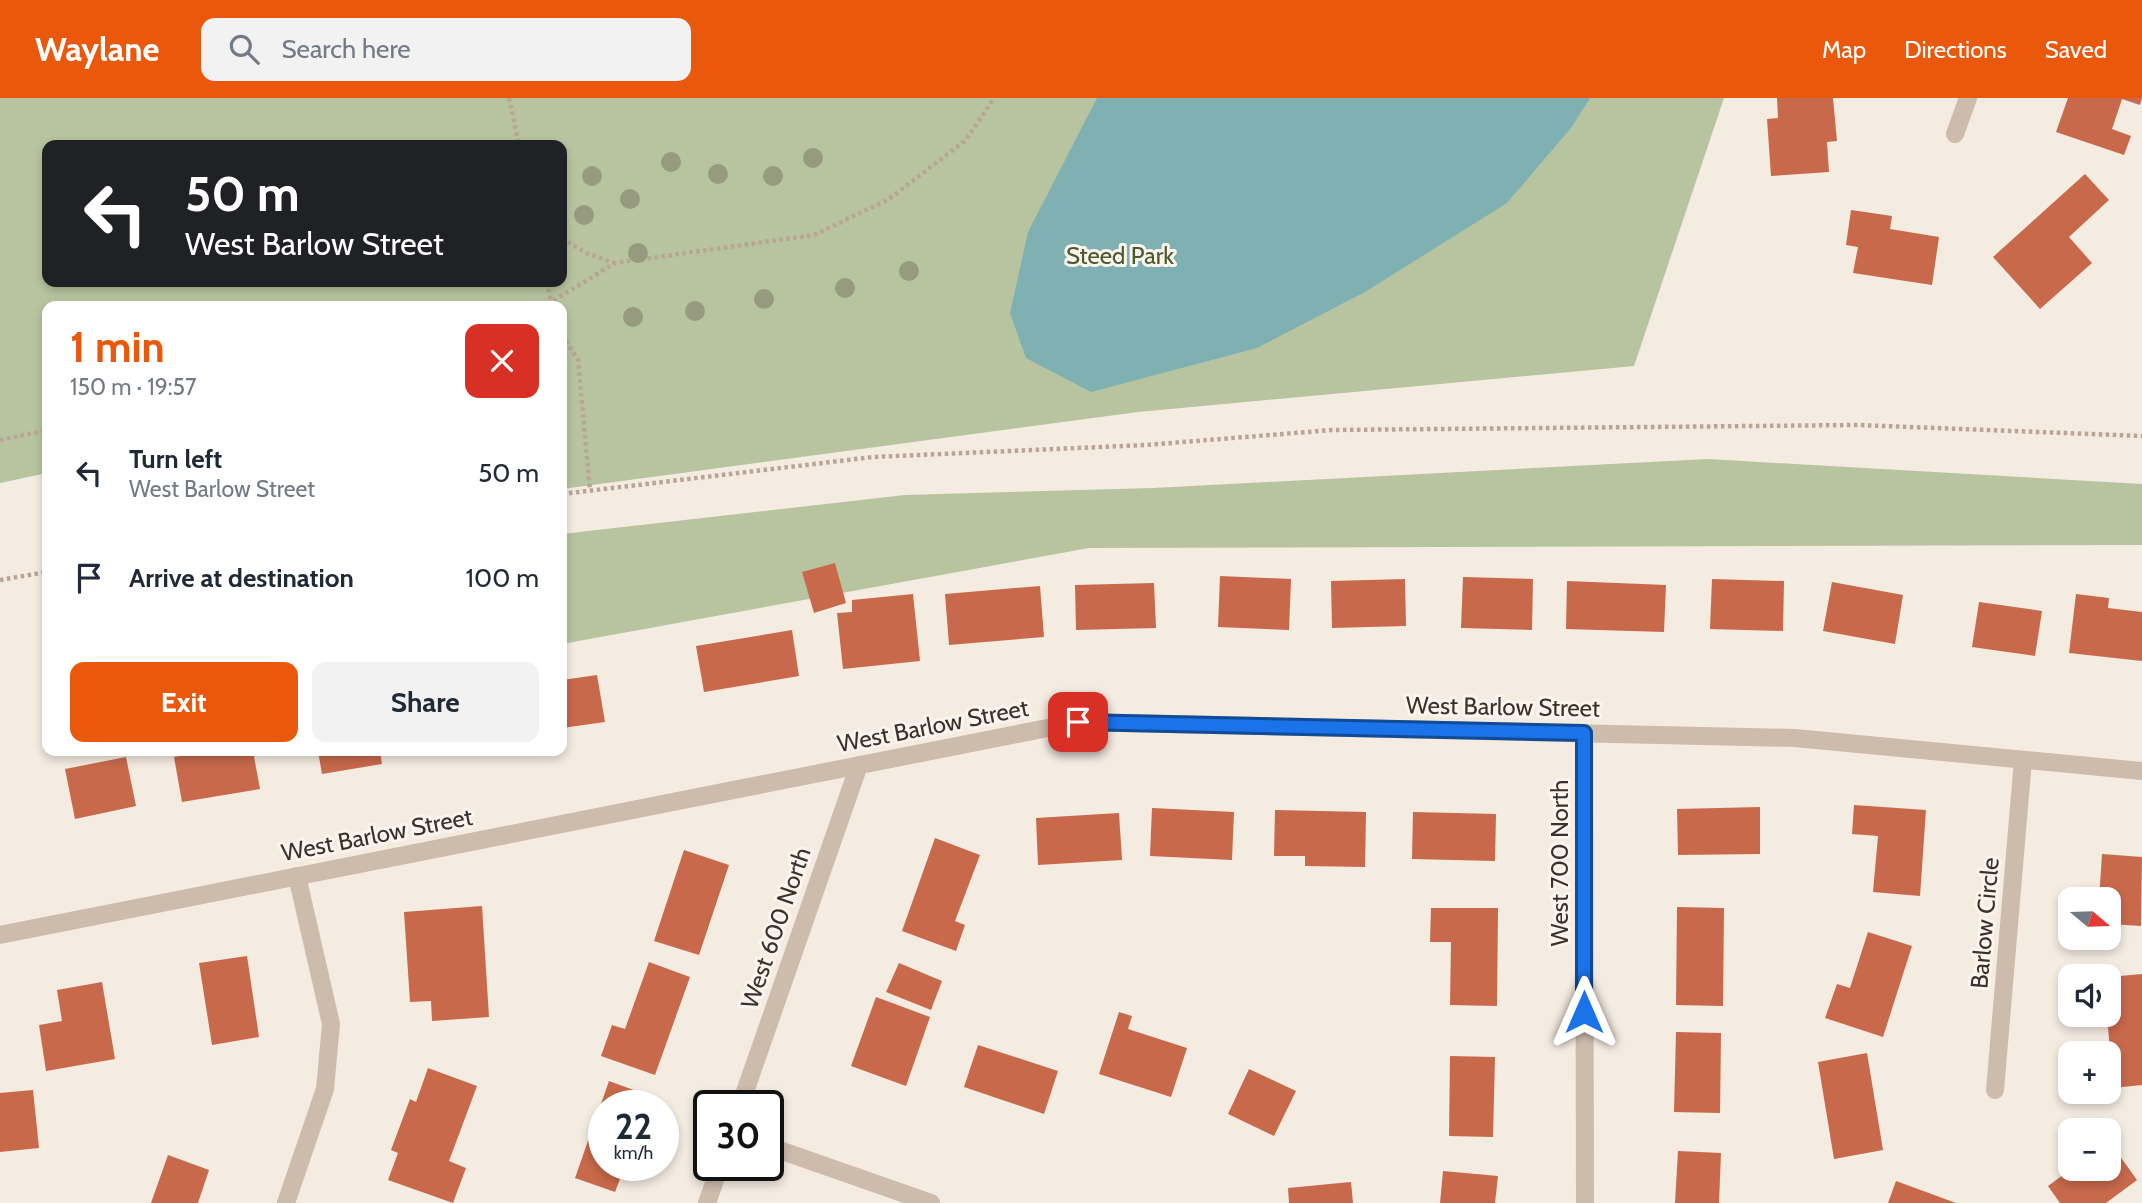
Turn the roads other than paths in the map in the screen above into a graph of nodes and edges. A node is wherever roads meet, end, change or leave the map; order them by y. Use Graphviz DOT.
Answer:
graph roads {
  1 [pos="1968,98"];
  2 [pos="1955,134"];
  3 [pos="1584,733"];
  4 [pos="2023,760"];
  5 [pos="859,765"];
  6 [pos="2142,771"];
  7 [pos="297,876"];
  8 [pos="0,935"];
  9 [pos="746,1090"];
  10 [pos="1995,1090"];
  11 [pos="784,1152"];
  12 [pos="715,1181"];
  13 [pos="286,1203"];
  14 [pos="707,1203"];
  15 [pos="931,1203"];
  16 [pos="1585,1203"];
  1 -- 2 [label="street"];
  3 -- 4 [label="street, West Barlow Street"];
  3 -- 5 [label="street, West Barlow Street"];
  3 -- 16 [label="street, West 700 North"];
  4 -- 6 [label="street, West Barlow Street"];
  4 -- 10 [label="street, Barlow Circle"];
  5 -- 7 [label="street, West Barlow Street"];
  5 -- 9 [label="street, West 600 North"];
  7 -- 8 [label="street, West Barlow Street"];
  7 -- 13 [label="street"];
  11 -- 15 [label="street"];
  12 -- 14 [label="street"];
}
